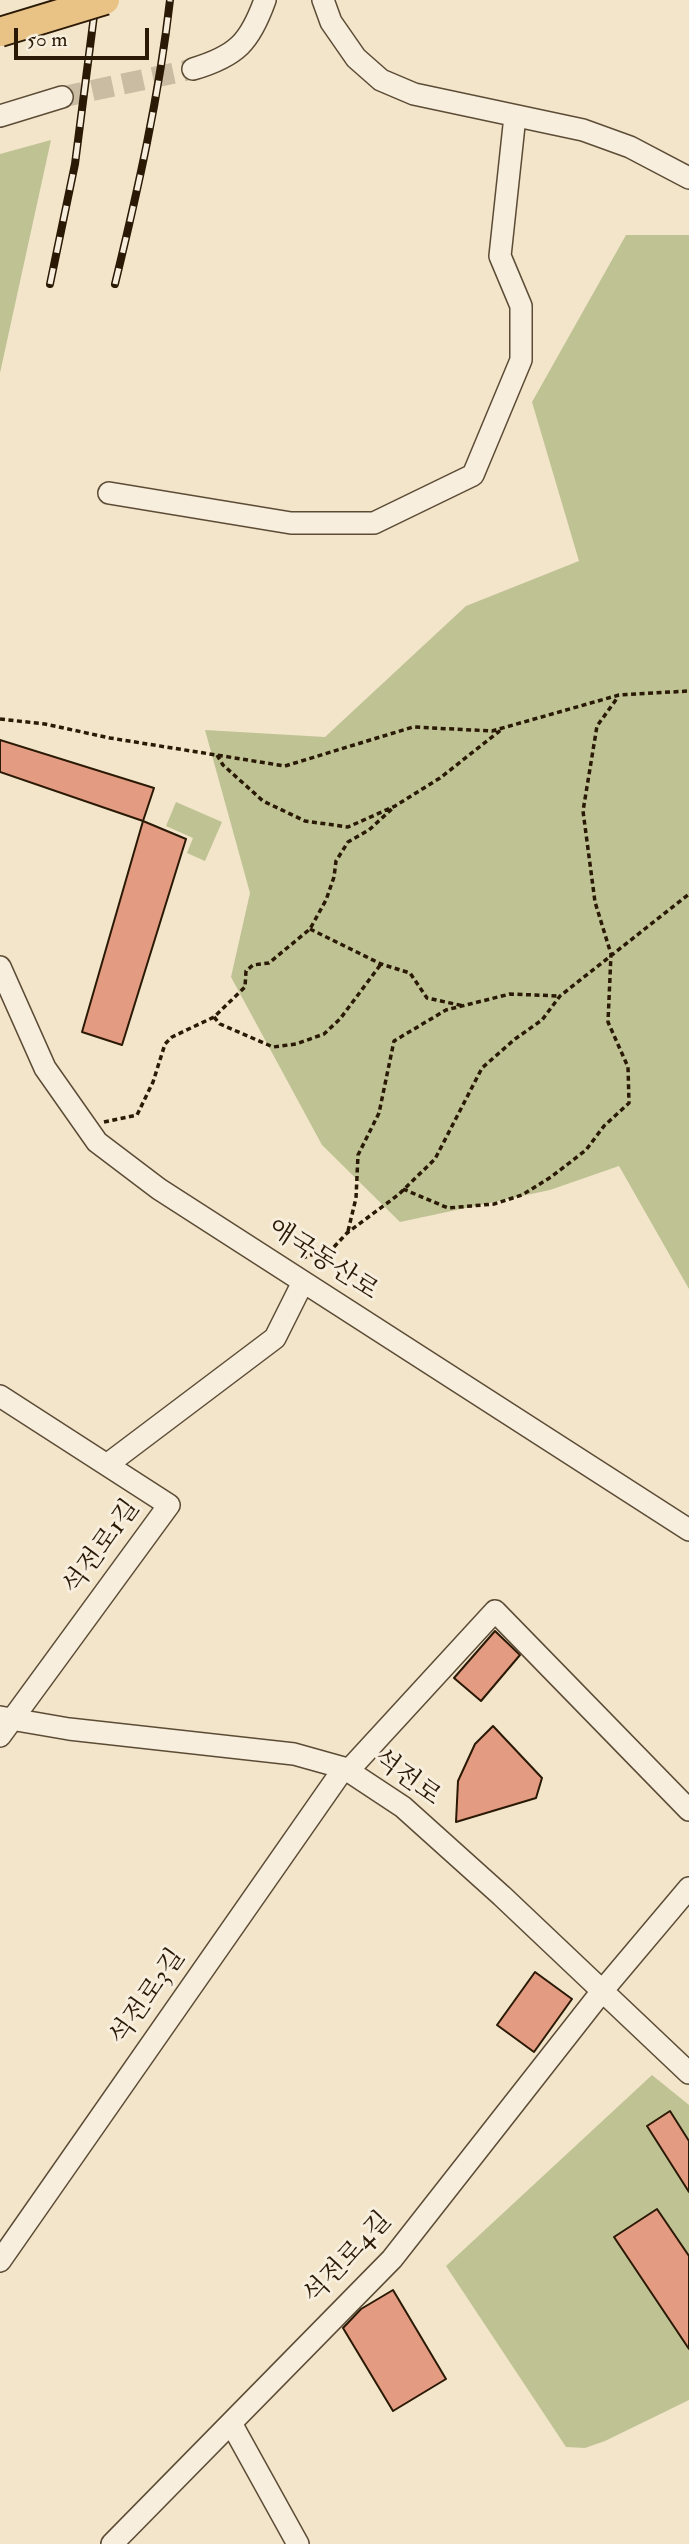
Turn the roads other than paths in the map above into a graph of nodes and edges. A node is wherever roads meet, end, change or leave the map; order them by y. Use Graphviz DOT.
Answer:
graph roads {
  1 [pos="105,0"];
  2 [pos="265,0"];
  3 [pos="323,0"];
  4 [pos="0,32"];
  5 [pos="193,69"];
  6 [pos="62,97"];
  7 [pos="0,116"];
  8 [pos="515,116"];
  9 [pos="689,177"];
  10 [pos="109,494"];
  11 [pos="0,967"];
  12 [pos="297,1278"];
  13 [pos="0,1396"];
  14 [pos="108,1464"];
  15 [pos="689,1530"];
  16 [pos="4,1724"];
  17 [pos="346,1769"];
  18 [pos="689,1810"];
  19 [pos="689,1888"];
  20 [pos="603,1990"];
  21 [pos="689,2073"];
  22 [pos="0,2261"];
  23 [pos="231,2423"];
  24 [pos="112,2544"];
  25 [pos="298,2544"];
  1 -- 4 [label="main road, bridge"];
  2 -- 5 [label="street"];
  3 -- 8 [label="street"];
  6 -- 7 [label="street"];
  8 -- 9 [label="street"];
  8 -- 10 [label="street"];
  11 -- 12 [label="street, 애국동산로"];
  12 -- 14 [label="street"];
  12 -- 15 [label="street, 애국동산로"];
  13 -- 14 [label="street, 석전로1길"];
  14 -- 16 [label="street, 석전로1길"];
  16 -- 17 [label="street, 석전로"];
  17 -- 18 [label="street, 석전로3길"];
  17 -- 20 [label="street, 석전로"];
  17 -- 22 [label="street, 석전로3길"];
  19 -- 20 [label="street, 석전로4길"];
  20 -- 21 [label="street, 석전로"];
  20 -- 23 [label="street, 석전로4길"];
  23 -- 24 [label="street, 석전로4길"];
  23 -- 25 [label="street"];
}
